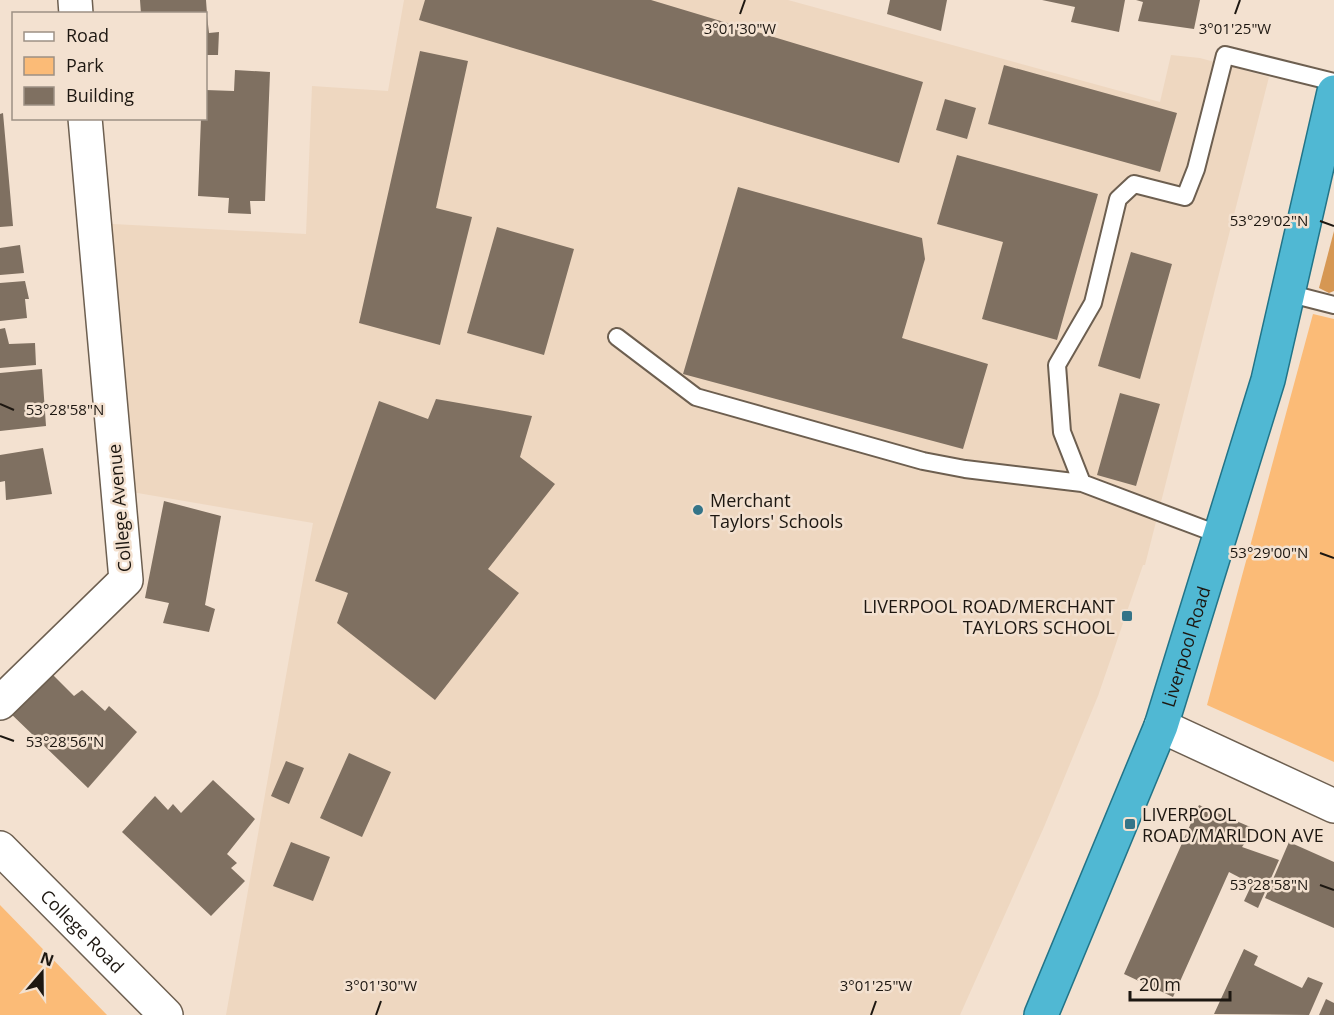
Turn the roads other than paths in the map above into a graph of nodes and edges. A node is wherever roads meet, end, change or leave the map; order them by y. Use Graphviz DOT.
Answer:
graph roads {
  1 [pos="1334,82"];
  2 [pos="1334,92"];
  3 [pos="85,120"];
  4 [pos="1287,293"];
  5 [pos="1334,305"];
  6 [pos="617,337"];
  7 [pos="1082,483"];
  8 [pos="1220,535"];
  9 [pos="0,703"];
  10 [pos="1161,726"];
  11 [pos="1334,806"];
  12 [pos="0,848"];
  13 [pos="166,1015"];
  14 [pos="1041,1015"];
  1 -- 7 [label="lane"];
  2 -- 4 [label="highway, Liverpool Road"];
  3 -- 9 [label="street, College Avenue"];
  4 -- 5 [label="lane"];
  4 -- 8 [label="highway, Liverpool Road"];
  6 -- 7 [label="lane"];
  7 -- 8 [label="lane"];
  8 -- 10 [label="highway, Liverpool Road"];
  10 -- 11 [label="street"];
  10 -- 14 [label="highway, Liverpool Road"];
  12 -- 13 [label="street, College Road"];
}
